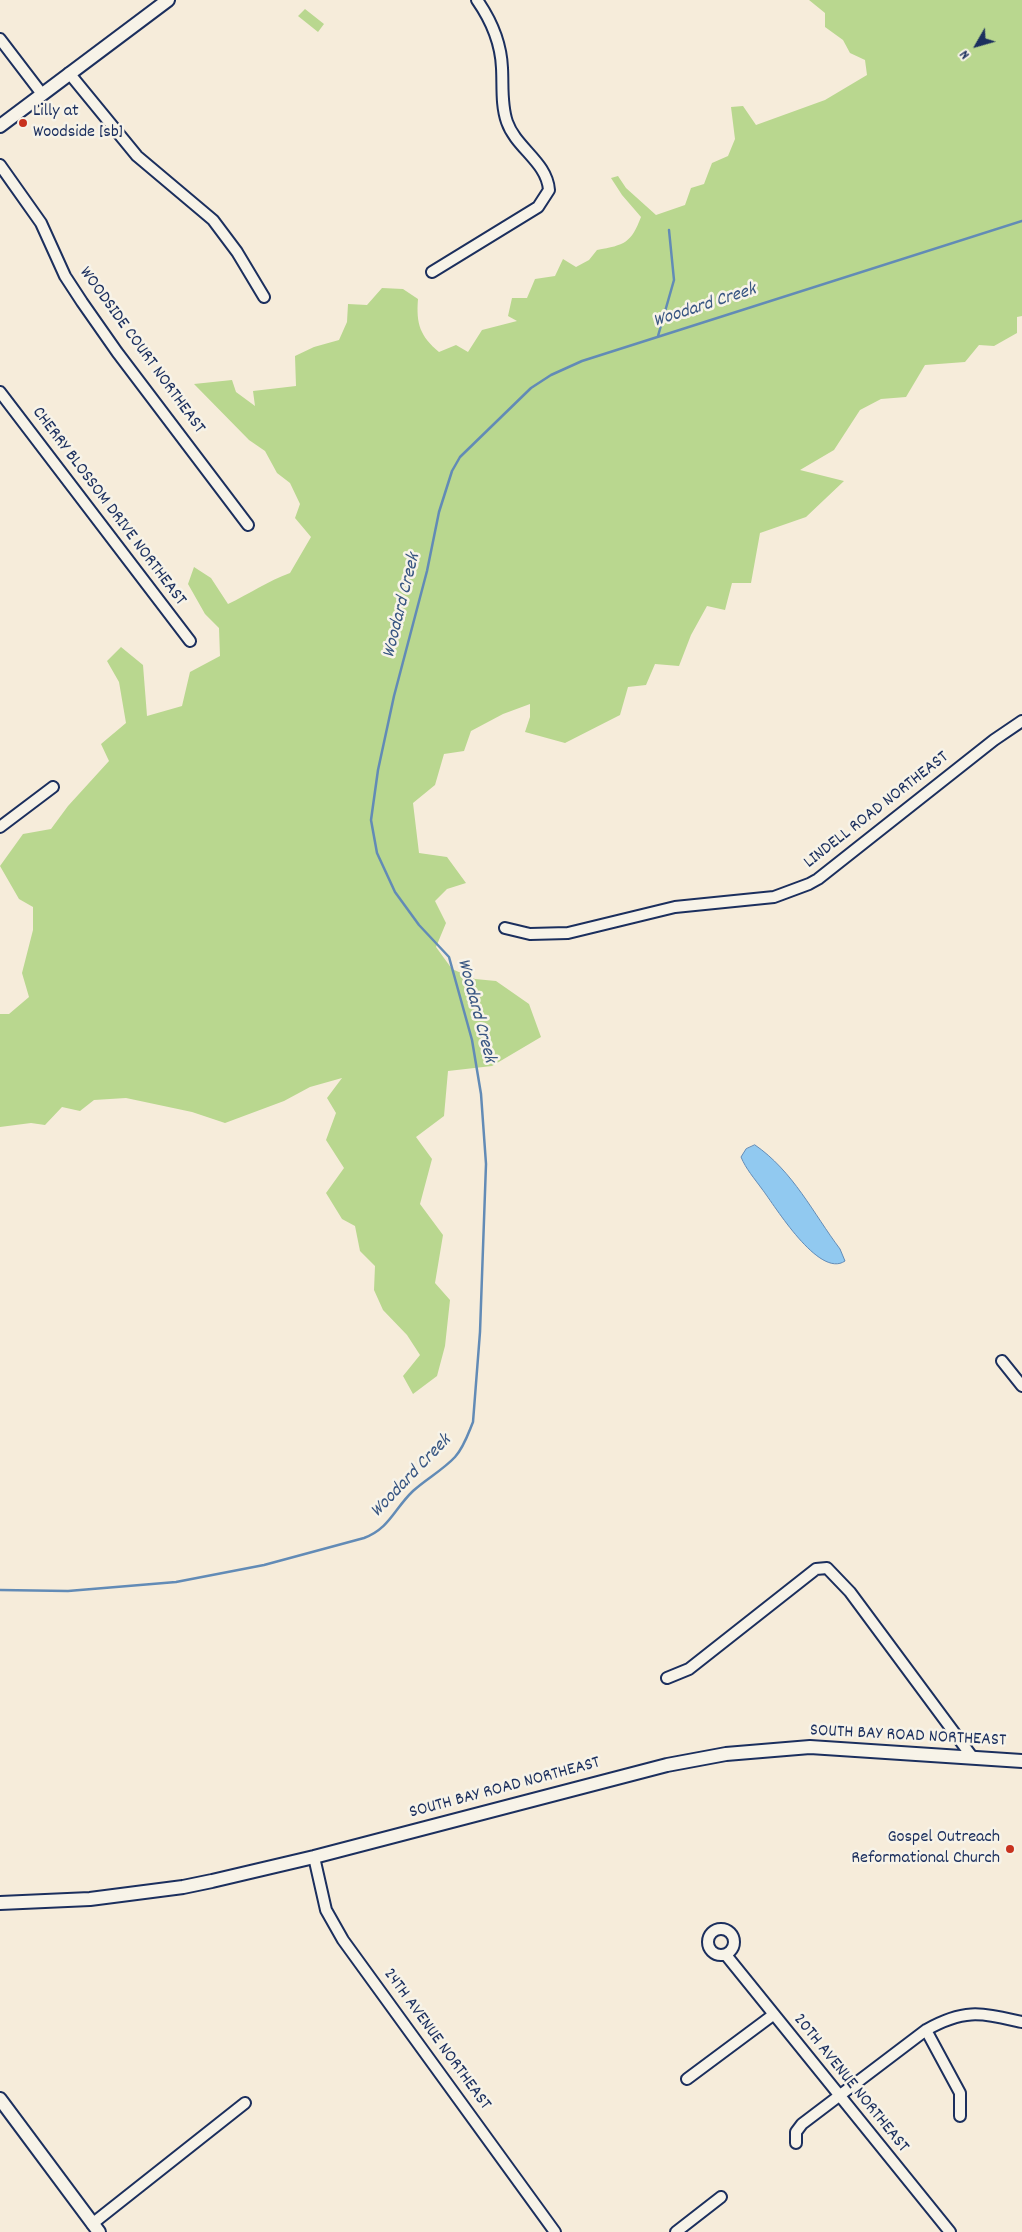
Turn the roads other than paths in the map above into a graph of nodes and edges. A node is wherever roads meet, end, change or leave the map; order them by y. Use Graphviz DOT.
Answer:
graph roads {
  1 [pos="168,0"];
  2 [pos="477,0"];
  3 [pos="0,39"];
  4 [pos="69,73"];
  5 [pos="42,94"];
  6 [pos="0,126"];
  7 [pos="0,166"];
  8 [pos="432,272"];
  9 [pos="264,297"];
  10 [pos="0,392"];
  11 [pos="248,525"];
  12 [pos="190,641"];
  13 [pos="1022,721"];
  14 [pos="53,787"];
  15 [pos="0,827"];
  16 [pos="506,928"];
  17 [pos="1002,1361"];
  18 [pos="1022,1386"];
  19 [pos="667,1678"];
  20 [pos="973,1758"];
  21 [pos="1022,1761"];
  22 [pos="314,1857"];
  23 [pos="0,1903"];
  24 [pos="726,1955"];
  25 [pos="773,2015"];
  26 [pos="1022,2022"];
  27 [pos="926,2030"];
  28 [pos="687,2078"];
  29 [pos="840,2096"];
  30 [pos="0,2100"];
  31 [pos="245,2103"];
  32 [pos="960,2116"];
  33 [pos="796,2143"];
  34 [pos="721,2197"];
  35 [pos="96,2228"];
  36 [pos="555,2232"];
  37 [pos="676,2232"];
  38 [pos="950,2232"];
  1 -- 4 [label="street"];
  2 -- 8 [label="street"];
  3 -- 5 [label="street"];
  4 -- 5 [label="street"];
  4 -- 9 [label="street"];
  5 -- 6 [label="street"];
  7 -- 11 [label="street, WOODSIDE COURT NORTHEAST"];
  10 -- 12 [label="street, CHERRY BLOSSOM DRIVE NORTHEAST"];
  13 -- 16 [label="street, LINDELL ROAD NORTHEAST"];
  14 -- 15 [label="street"];
  17 -- 18 [label="street"];
  19 -- 20 [label="street"];
  20 -- 21 [label="street, SOUTH BAY ROAD NORTHEAST"];
  20 -- 22 [label="street, SOUTH BAY ROAD NORTHEAST"];
  22 -- 23 [label="street, SOUTH BAY ROAD NORTHEAST"];
  22 -- 36 [label="street, 24TH AVENUE NORTHEAST"];
  24 -- 25 [label="street, 20TH AVENUE NORTHEAST"];
  25 -- 28 [label="street"];
  25 -- 29 [label="street, 20TH AVENUE NORTHEAST"];
  26 -- 27 [label="street"];
  27 -- 29 [label="street"];
  27 -- 32 [label="street"];
  29 -- 33 [label="street"];
  29 -- 38 [label="street, 20TH AVENUE NORTHEAST"];
  30 -- 35 [label="street"];
  31 -- 35 [label="street"];
  34 -- 37 [label="street"];
}
